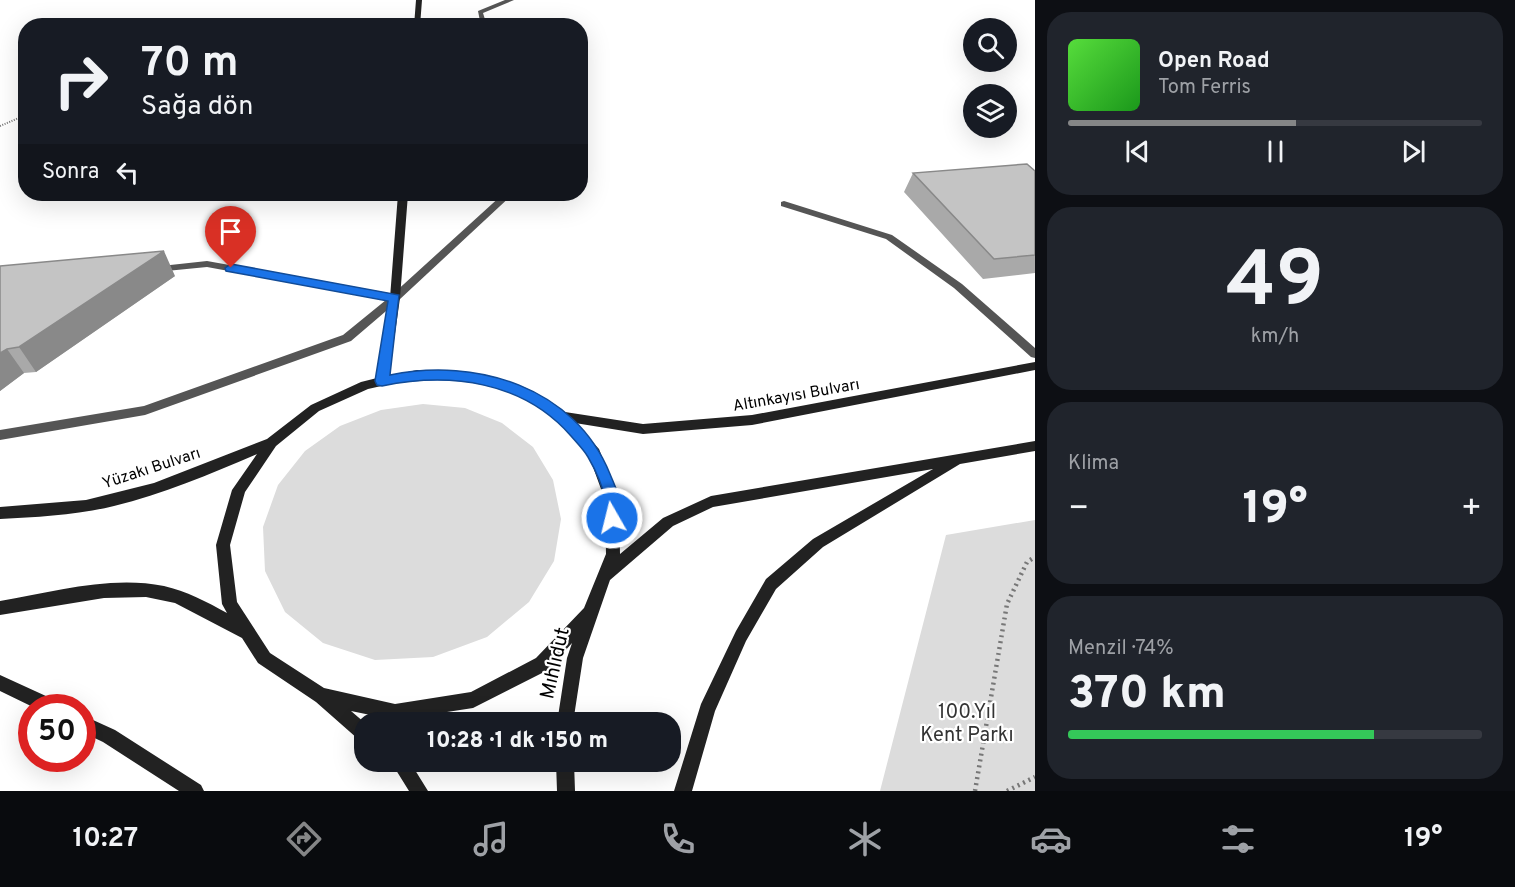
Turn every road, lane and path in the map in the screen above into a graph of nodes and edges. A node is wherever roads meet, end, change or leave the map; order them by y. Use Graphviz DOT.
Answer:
graph roads {
  1 [pos="419,0"];
  2 [pos="511,0"];
  3 [pos="418,18"];
  4 [pos="482,18"];
  5 [pos="18,118"];
  6 [pos="0,126"];
  7 [pos="402,201"];
  8 [pos="500,201"];
  9 [pos="784,204"];
  10 [pos="150,270"];
  11 [pos="395,298"];
  12 [pos="1035,354"];
  13 [pos="1035,366"];
  14 [pos="382,381"];
  15 [pos="561,416"];
  16 [pos="0,435"];
  17 [pos="272,442"];
  18 [pos="1035,446"];
  19 [pos="960,458"];
  20 [pos="0,513"];
  21 [pos="1035,557"];
  22 [pos="603,578"];
  23 [pos="0,608"];
  24 [pos="590,613"];
  25 [pos="248,632"];
  26 [pos="0,683"];
  27 [pos="23,694"];
  28 [pos="321,696"];
  29 [pos="567,712"];
  30 [pos="354,724"];
  31 [pos="96,730"];
  32 [pos="407,772"];
  33 [pos="565,772"];
  34 [pos="1035,777"];
  35 [pos="195,791"];
  36 [pos="419,791"];
  37 [pos="566,791"];
  38 [pos="683,791"];
  39 [pos="975,791"];
  40 [pos="1007,791"];
  1 -- 3 [label="main road"];
  2 -- 4 [label="street"];
  5 -- 6 [label="path"];
  7 -- 11 [label="main road"];
  8 -- 11 [label="street"];
  9 -- 12 [label="street"];
  10 -- 11 [label="street"];
  11 -- 14 [label="main road"];
  11 -- 16 [label="street"];
  13 -- 15 [label="main road, Altınkayısı Bulvarı"];
  14 -- 15 [label="main road"];
  14 -- 17 [label="main road"];
  15 -- 22 [label="main road, Mıhlıdut"];
  17 -- 20 [label="main road, Yüzakı Bulvarı"];
  17 -- 25 [label="main road"];
  18 -- 19 [label="main road"];
  19 -- 22 [label="main road"];
  19 -- 38 [label="main road"];
  21 -- 39 [label="path"];
  22 -- 24 [label="main road, Mıhlıdut"];
  23 -- 25 [label="main road"];
  24 -- 28 [label="main road"];
  24 -- 29 [label="main road, Mıhlıdut"];
  25 -- 28 [label="main road"];
  26 -- 27 [label="main road"];
  28 -- 30 [label="main road"];
  31 -- 35 [label="main road"];
  32 -- 36 [label="main road"];
  33 -- 37 [label="main road"];
  34 -- 40 [label="path"];
}
